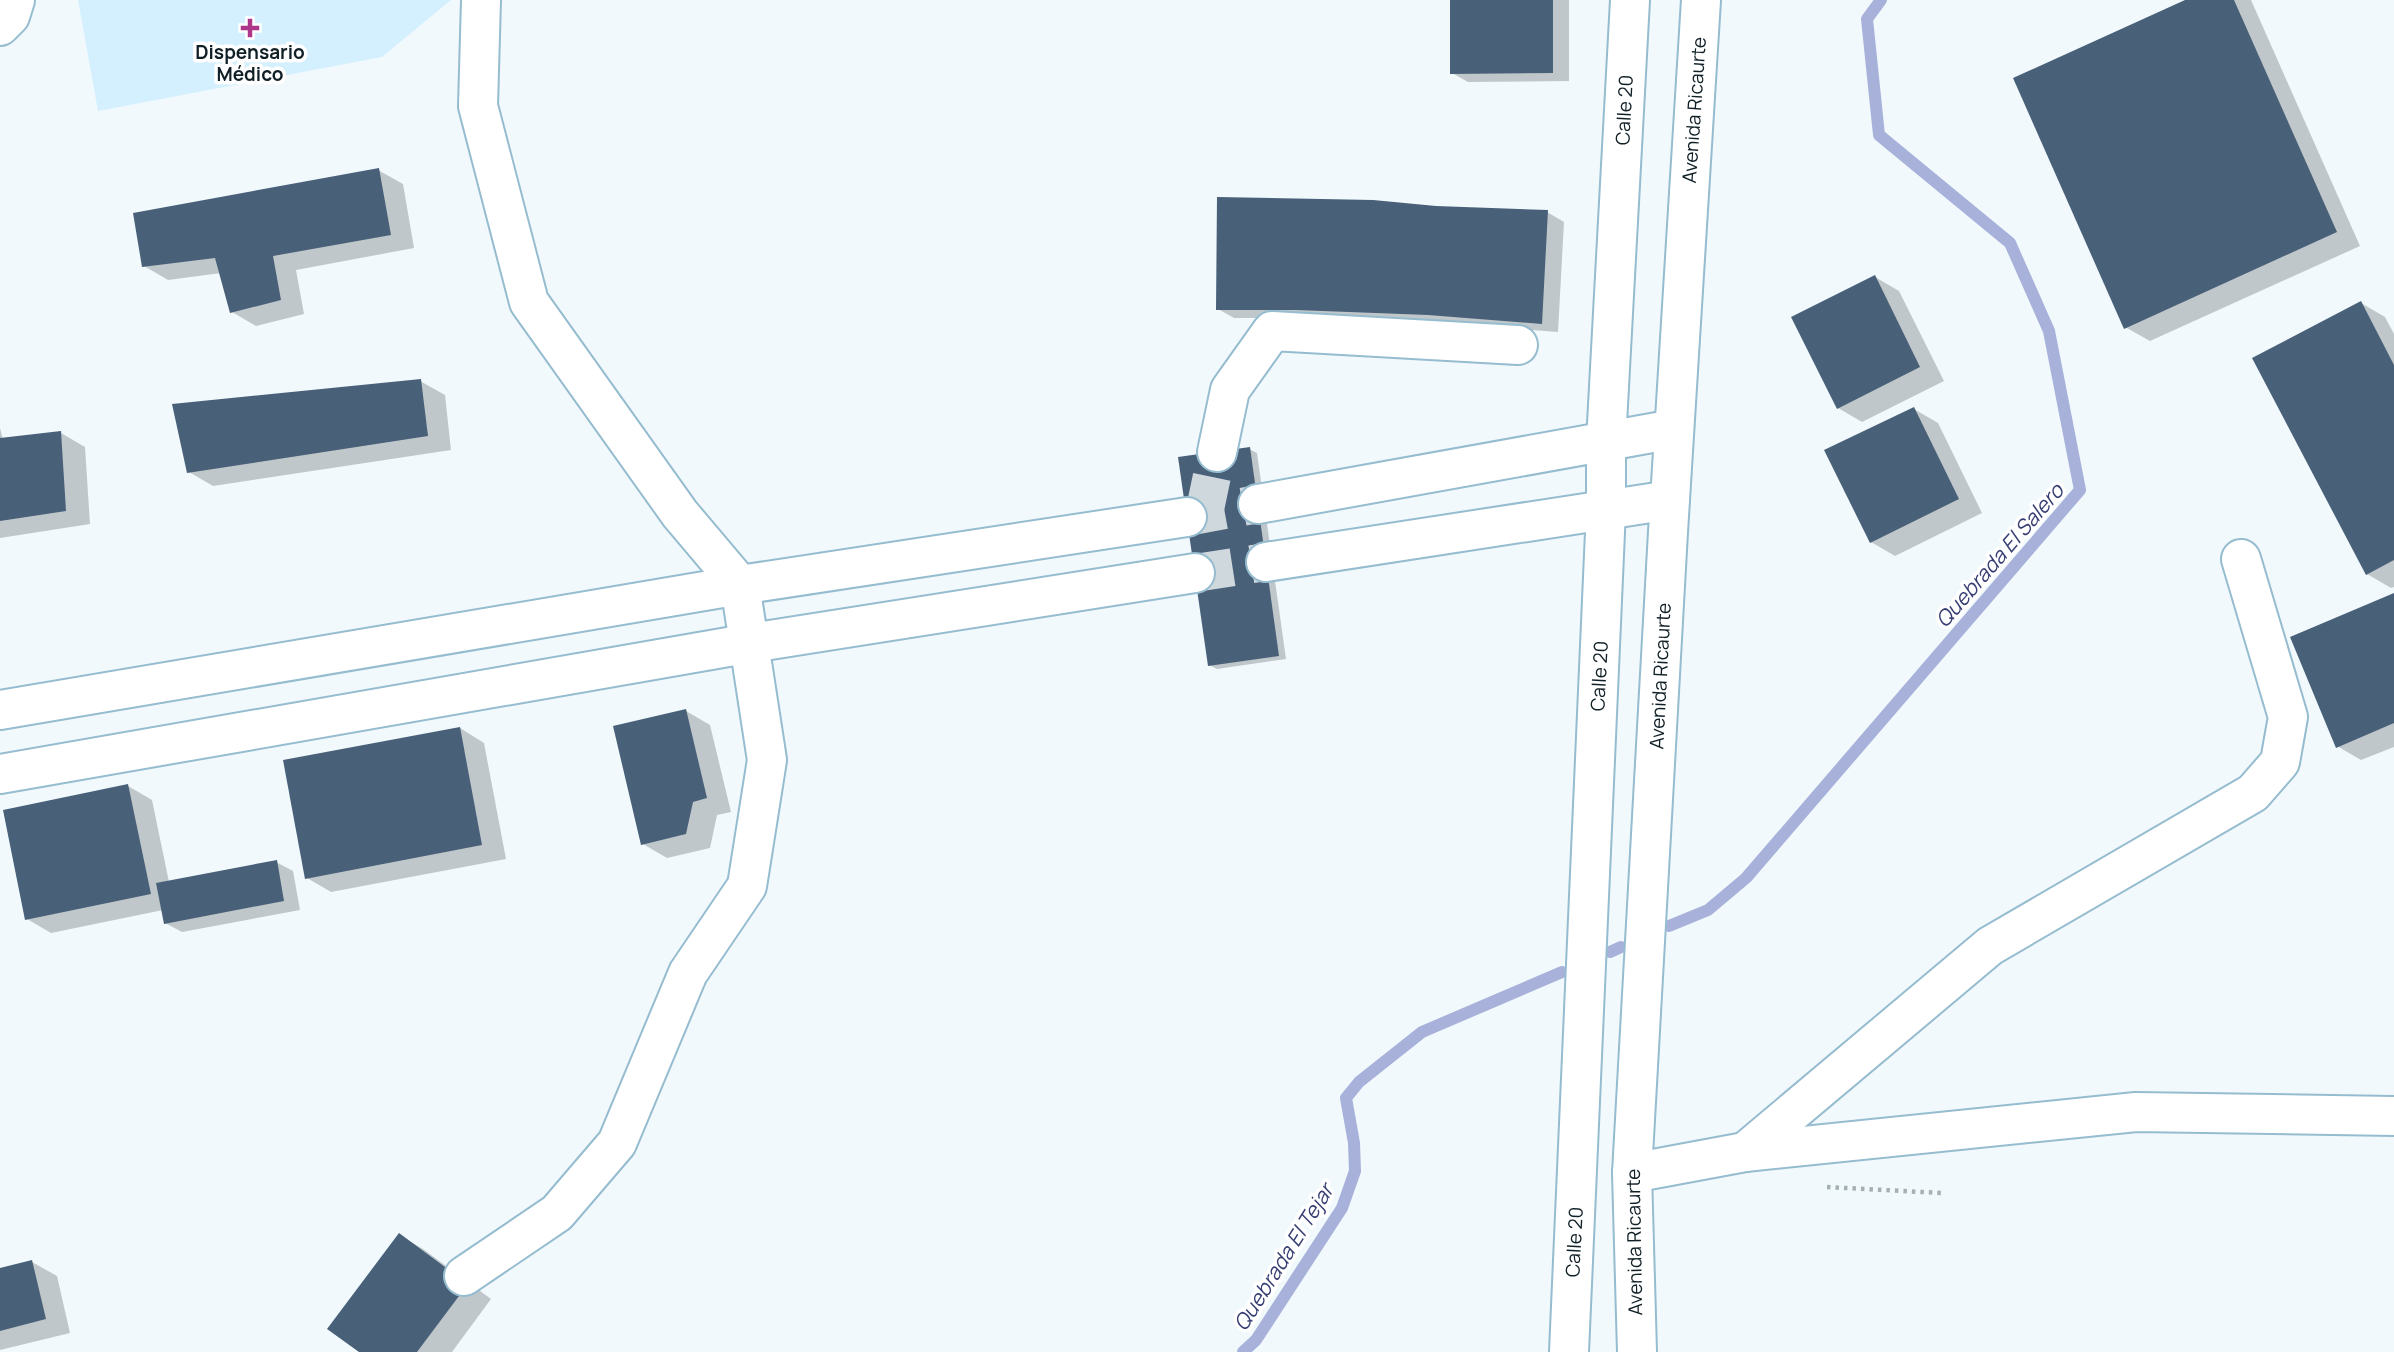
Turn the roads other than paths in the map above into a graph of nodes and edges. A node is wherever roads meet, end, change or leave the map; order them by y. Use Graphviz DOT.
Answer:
graph roads {
  1 [pos="481,0"];
  2 [pos="1630,0"];
  3 [pos="1702,0"];
  4 [pos="1518,345"];
  5 [pos="1674,429"];
  6 [pos="1606,442"];
  7 [pos="1217,452"];
  8 [pos="1409,477"];
  9 [pos="1670,500"];
  10 [pos="1606,509"];
  11 [pos="1186,517"];
  12 [pos="1416,538"];
  13 [pos="2241,559"];
  14 [pos="1195,573"];
  15 [pos="740,584"];
  16 [pos="751,643"];
  17 [pos="0,710"];
  18 [pos="0,774"];
  19 [pos="2394,1115"];
  20 [pos="1745,1153"];
  21 [pos="1632,1173"];
  22 [pos="464,1276"];
  23 [pos="1569,1352"];
  24 [pos="1637,1352"];
  1 -- 15 [label="street"];
  2 -- 6 [label="street, Calle 20"];
  3 -- 5 [label="street, Avenida Ricaurte"];
  4 -- 7 [label="street"];
  5 -- 6 [label="street"];
  5 -- 9 [label="street, Avenida Ricaurte"];
  6 -- 8 [label="street"];
  6 -- 10 [label="street, Calle 20"];
  8 -- 12 [label="street"];
  8 -- 12 [label="street"];
  9 -- 10 [label="street"];
  9 -- 21 [label="street, Avenida Ricaurte"];
  10 -- 12 [label="street"];
  10 -- 23 [label="street, Calle 20"];
  11 -- 15 [label="street"];
  13 -- 20 [label="street"];
  14 -- 16 [label="street"];
  15 -- 16 [label="street"];
  15 -- 17 [label="street"];
  16 -- 18 [label="street"];
  16 -- 22 [label="street"];
  19 -- 20 [label="street"];
  20 -- 21 [label="street"];
  21 -- 24 [label="street, Avenida Ricaurte"];
}
